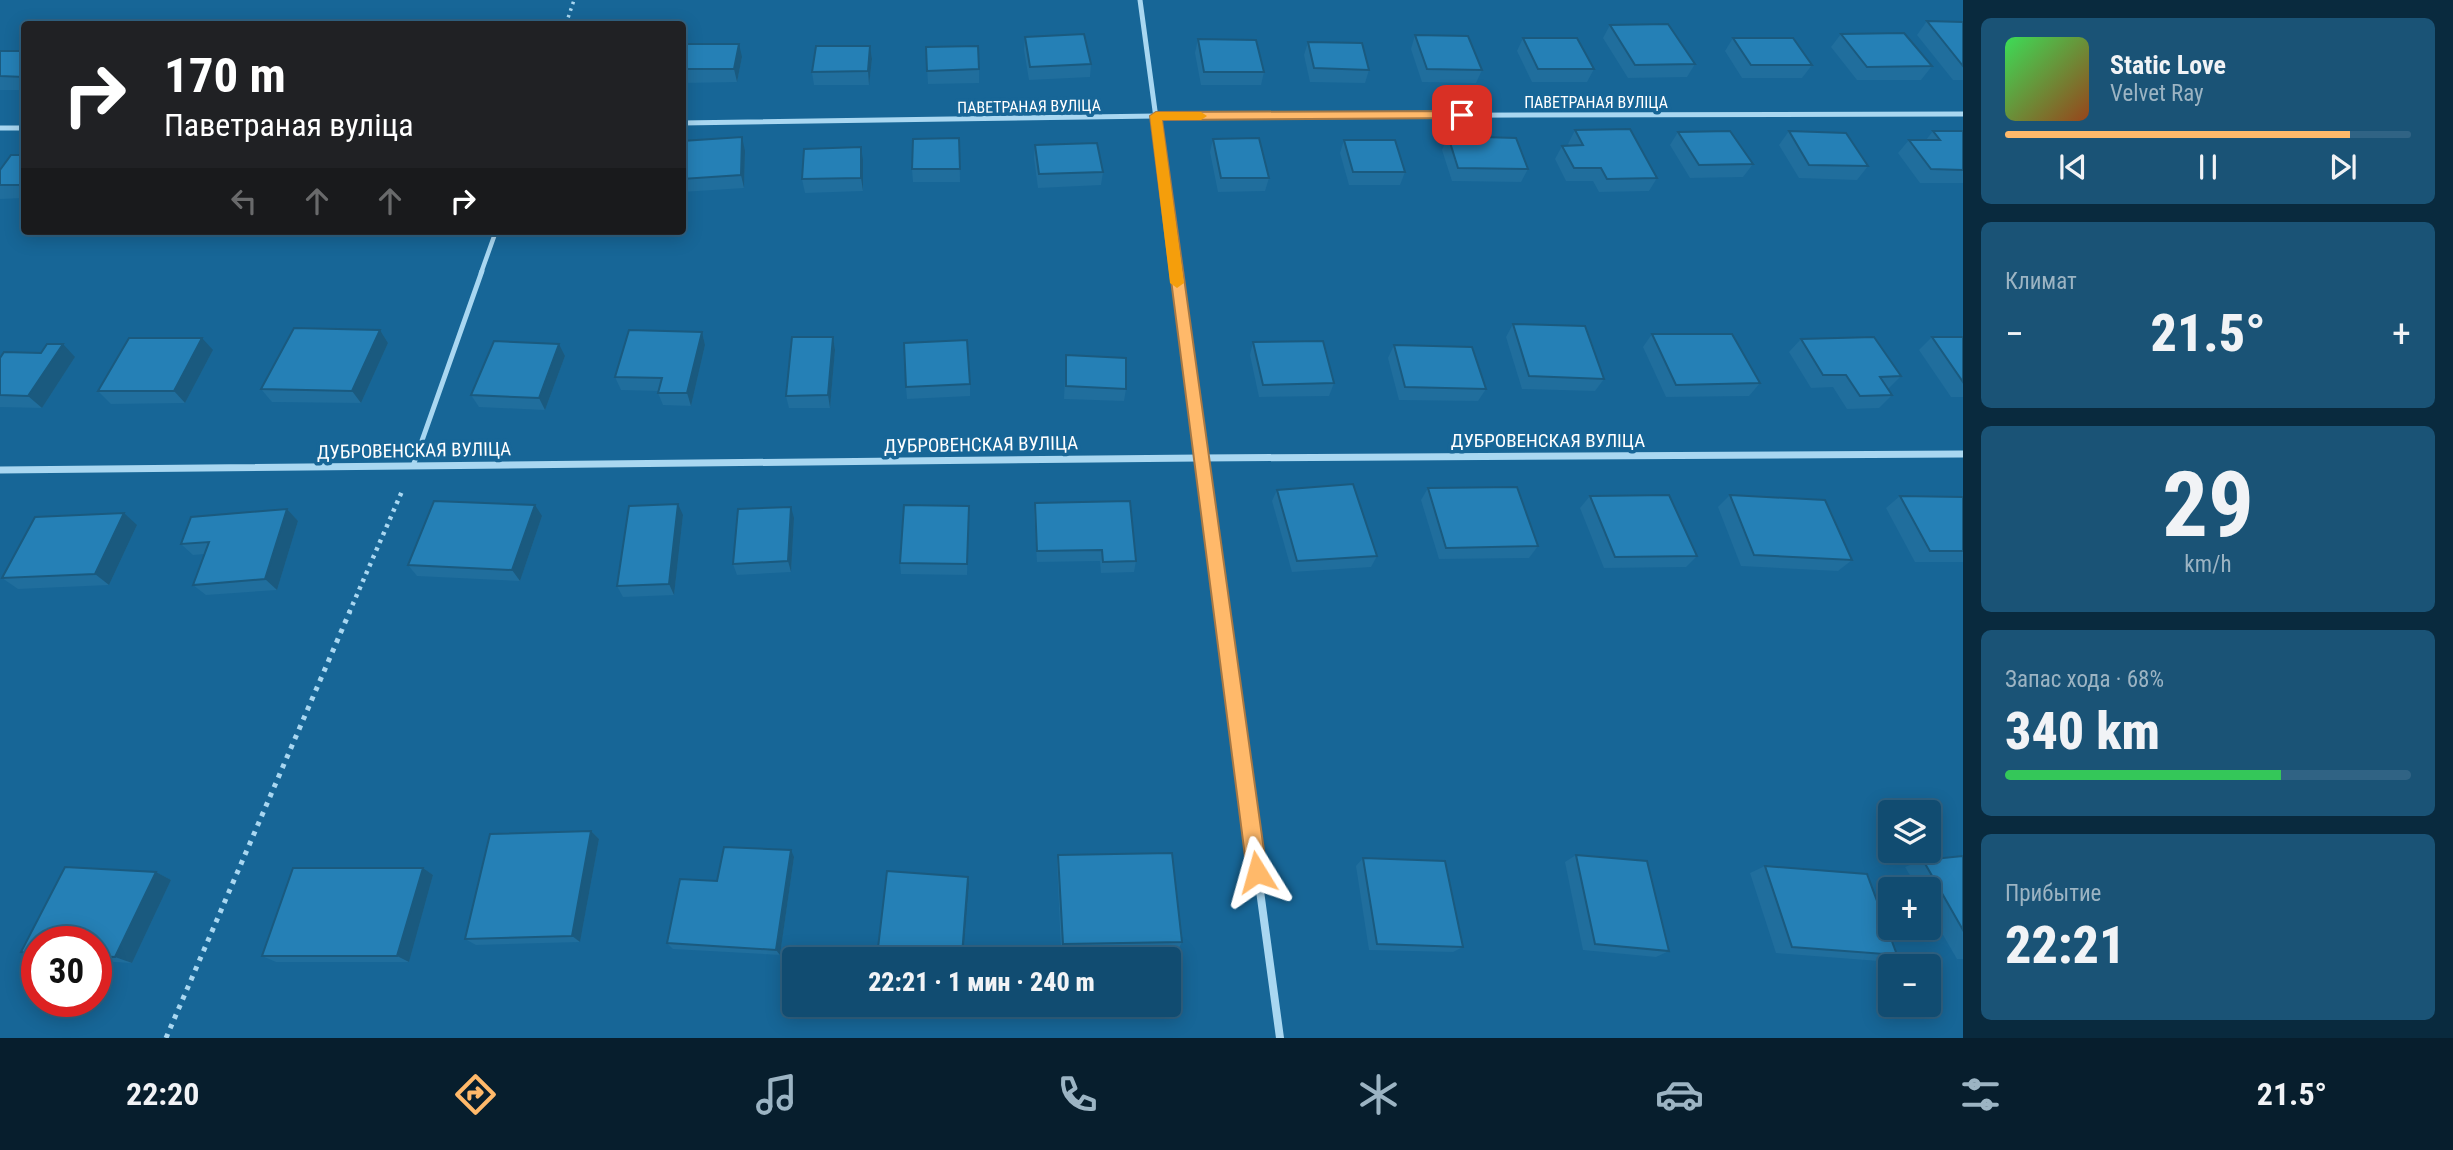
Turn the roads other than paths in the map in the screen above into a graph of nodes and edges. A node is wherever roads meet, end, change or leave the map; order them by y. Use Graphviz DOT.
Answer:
graph roads {
  1 [pos="1140,0"];
  2 [pos="1963,114"];
  3 [pos="1156,116"];
  4 [pos="686,124"];
  5 [pos="0,128"];
  6 [pos="21,128"];
  7 [pos="495,235"];
  8 [pos="1963,454"];
  9 [pos="1200,458"];
  10 [pos="412,466"];
  11 [pos="0,470"];
  12 [pos="1280,1038"];
  1 -- 3 [label="street"];
  2 -- 3 [label="street, ПАВЕТРАНАЯ ВУЛІЦА"];
  3 -- 4 [label="street, ПАВЕТРАНАЯ ВУЛІЦА"];
  3 -- 9 [label="street"];
  5 -- 6 [label="street"];
  7 -- 10 [label="lane"];
  8 -- 9 [label="street, ДУБРОВЕНСКАЯ ВУЛІЦА"];
  9 -- 10 [label="street, ДУБРОВЕНСКАЯ ВУЛІЦА"];
  9 -- 12 [label="street"];
  10 -- 11 [label="street, ДУБРОВЕНСКАЯ ВУЛІЦА"];
}
